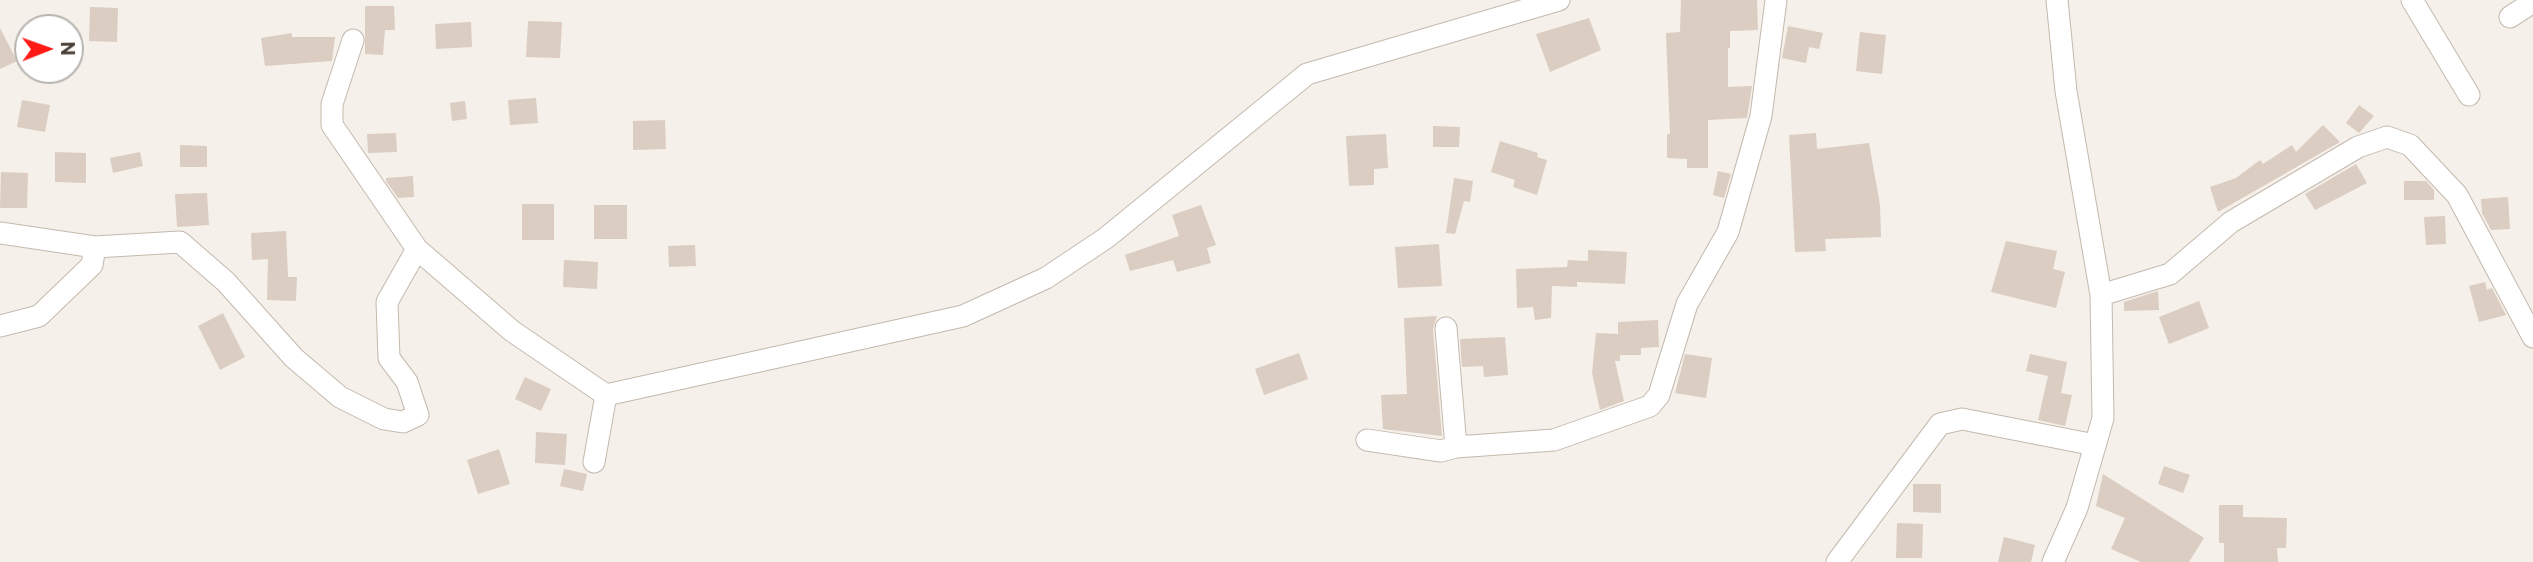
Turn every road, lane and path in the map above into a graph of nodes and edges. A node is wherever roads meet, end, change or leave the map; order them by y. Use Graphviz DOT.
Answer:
graph roads {
  1 [pos="1559,0"];
  2 [pos="1776,0"];
  3 [pos="2057,0"];
  4 [pos="2412,0"];
  5 [pos="2533,2"];
  6 [pos="2510,17"];
  7 [pos="353,40"];
  8 [pos="2469,96"];
  9 [pos="0,233"];
  10 [pos="95,247"];
  11 [pos="417,249"];
  12 [pos="2101,295"];
  13 [pos="0,326"];
  14 [pos="1446,328"];
  15 [pos="2533,337"];
  16 [pos="606,395"];
  17 [pos="1367,440"];
  18 [pos="2095,445"];
  19 [pos="1456,447"];
  20 [pos="594,462"];
  21 [pos="1837,562"];
  22 [pos="2053,562"];
  1 -- 16 [label="street"];
  2 -- 19 [label="street"];
  3 -- 12 [label="street"];
  4 -- 8 [label="street"];
  5 -- 6 [label="street"];
  7 -- 11 [label="street"];
  9 -- 10 [label="street"];
  10 -- 11 [label="street"];
  10 -- 13 [label="street"];
  11 -- 16 [label="street"];
  12 -- 15 [label="street"];
  12 -- 18 [label="street"];
  14 -- 19 [label="street"];
  16 -- 20 [label="street"];
  17 -- 19 [label="street"];
  18 -- 21 [label="street"];
  18 -- 22 [label="street"];
}
